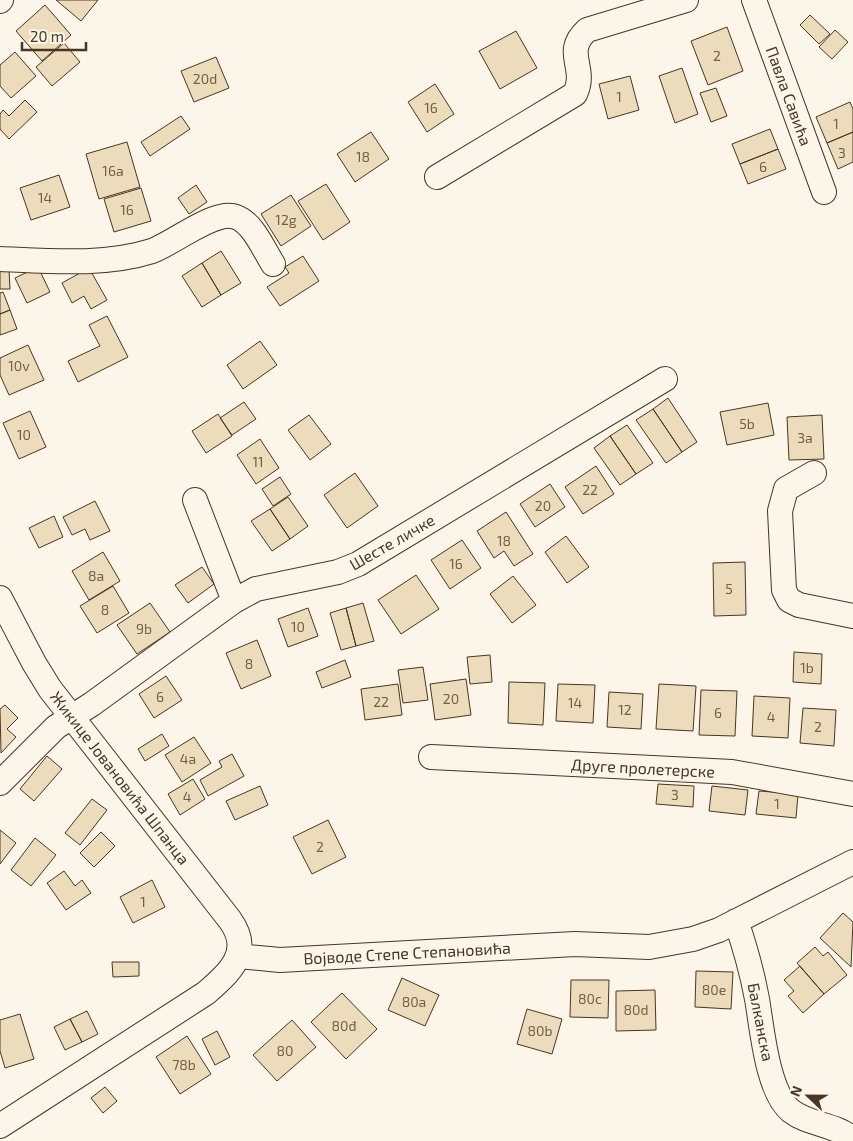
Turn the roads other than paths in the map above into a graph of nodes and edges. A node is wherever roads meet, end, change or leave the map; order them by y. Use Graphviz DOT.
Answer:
graph roads {
  1 [pos="686,0"];
  2 [pos="754,0"];
  3 [pos="437,177"];
  4 [pos="824,192"];
  5 [pos="0,259"];
  6 [pos="273,264"];
  7 [pos="665,379"];
  8 [pos="814,473"];
  9 [pos="195,500"];
  10 [pos="0,598"];
  11 [pos="234,601"];
  12 [pos="853,616"];
  13 [pos="70,716"];
  14 [pos="431,757"];
  15 [pos="0,783"];
  16 [pos="853,794"];
  17 [pos="853,862"];
  18 [pos="736,921"];
  19 [pos="238,956"];
  20 [pos="0,1126"];
  21 [pos="853,1139"];
  1 -- 3 [label="street"];
  2 -- 4 [label="street, Павла Савића"];
  5 -- 6 [label="street"];
  7 -- 11 [label="street, Шесте личке"];
  8 -- 12 [label="street"];
  9 -- 11 [label="street"];
  10 -- 13 [label="street, Жикице Јовановића Шпанца"];
  11 -- 13 [label="street, Шесте личке"];
  13 -- 15 [label="street, Шесте личке"];
  13 -- 19 [label="street, Жикице Јовановића Шпанца"];
  14 -- 16 [label="street, Друге пролетерске"];
  17 -- 18 [label="street, Војводе Степе Степановића"];
  18 -- 19 [label="street, Војводе Степе Степановића"];
  18 -- 21 [label="street, Балканска"];
  19 -- 20 [label="street"];
}
